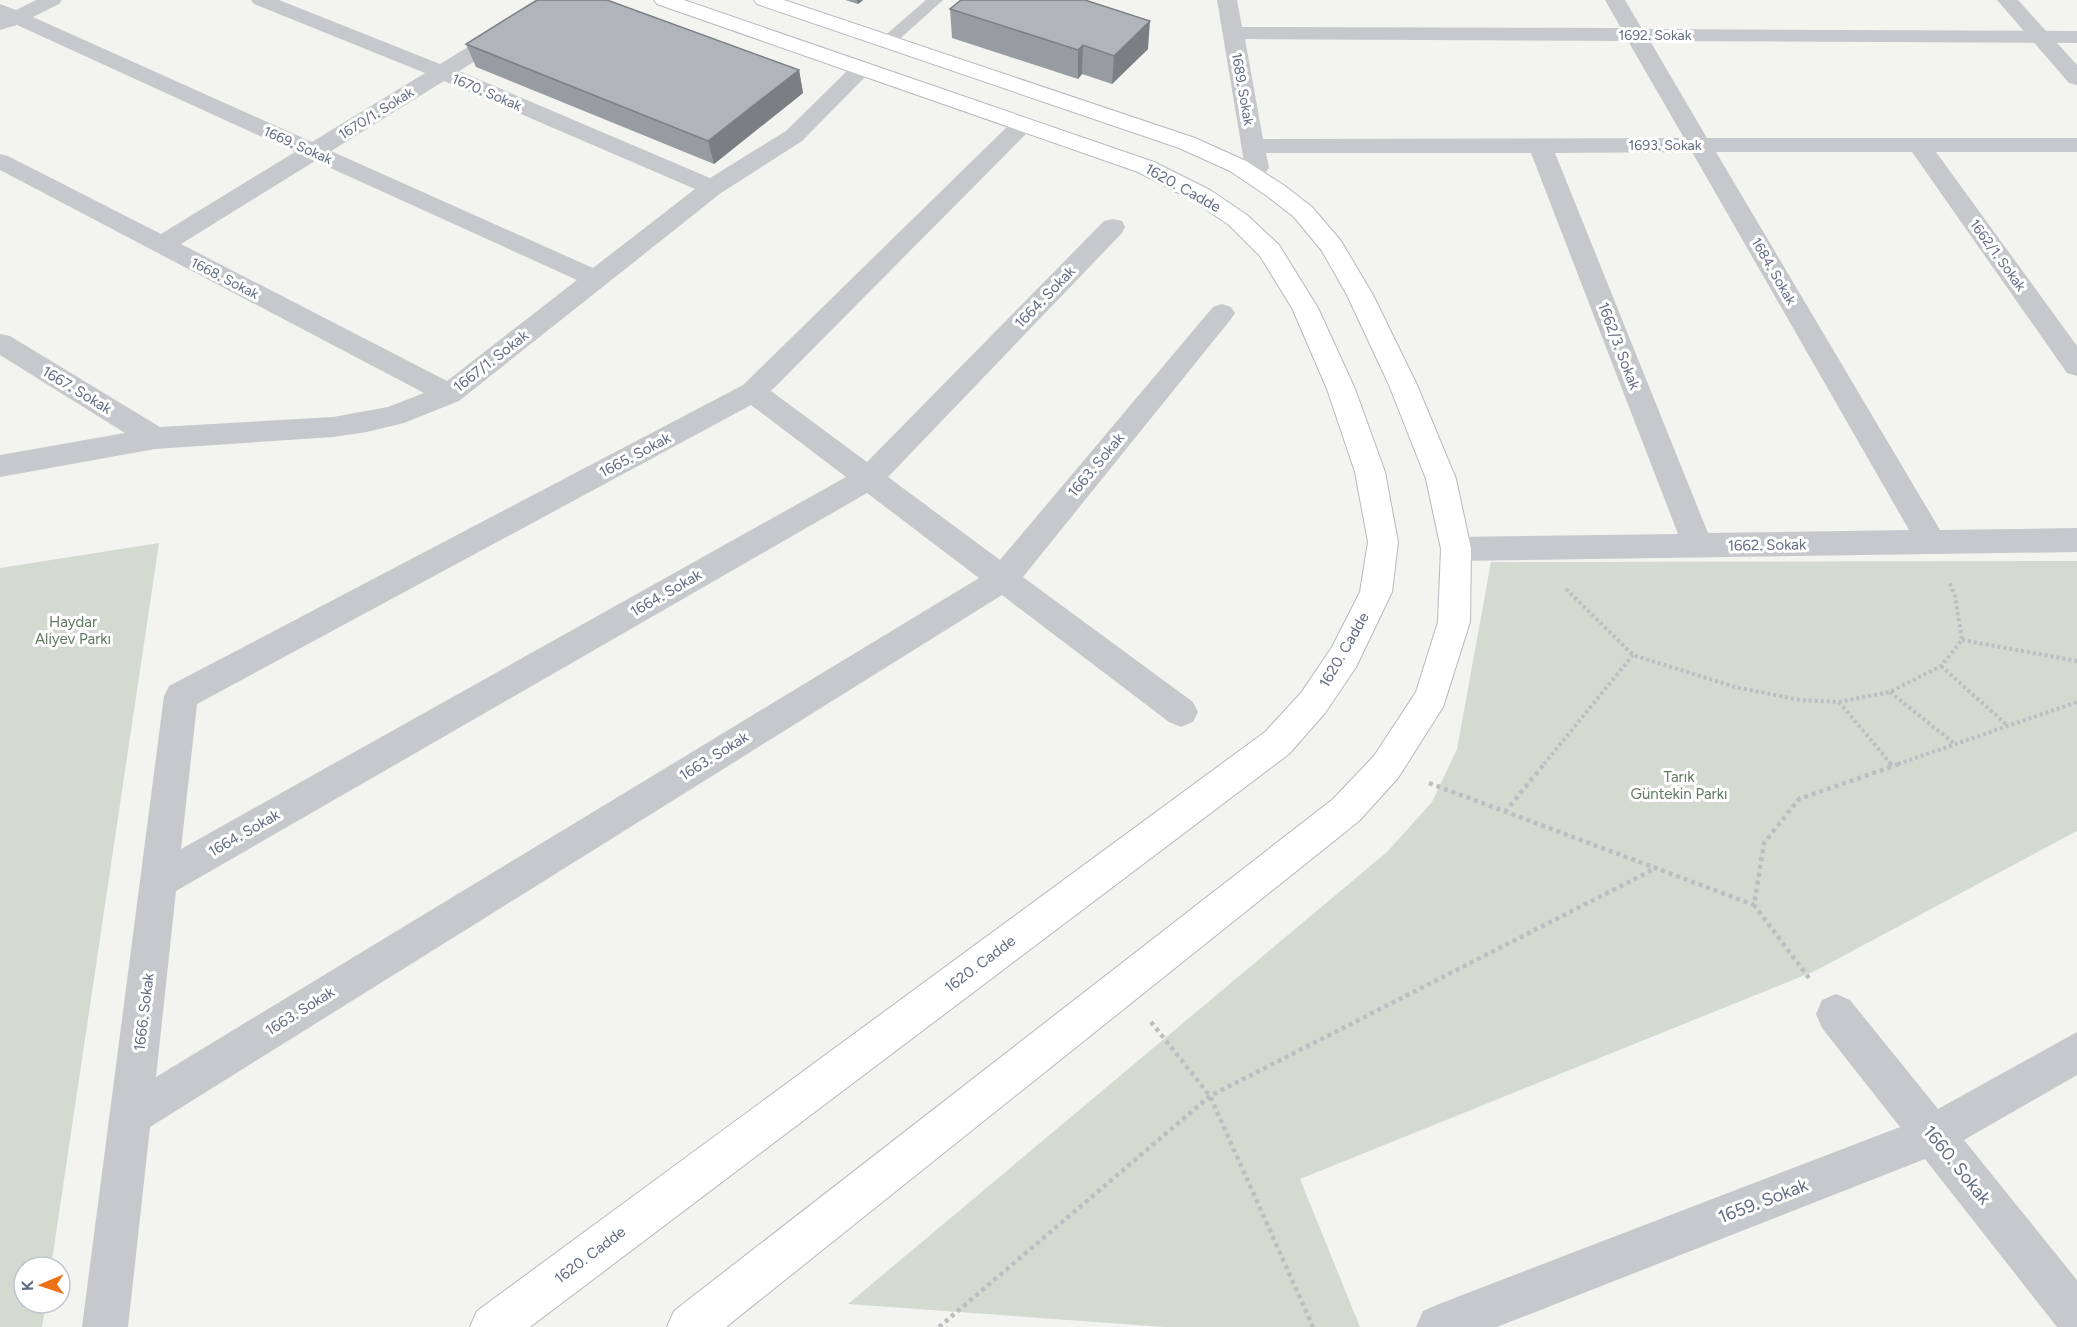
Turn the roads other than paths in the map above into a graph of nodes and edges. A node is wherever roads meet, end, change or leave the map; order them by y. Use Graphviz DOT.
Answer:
graph roads {
  1 [pos="52,0"];
  2 [pos="261,0"];
  3 [pos="559,0"];
  4 [pos="664,0"];
  5 [pos="764,0"];
  6 [pos="935,0"];
  7 [pos="1227,0"];
  8 [pos="1615,0"];
  9 [pos="2007,0"];
  10 [pos="5,18"];
  11 [pos="1232,33"];
  12 [pos="1634,35"];
  13 [pos="2040,37"];
  14 [pos="2077,37"];
  15 [pos="887,42"];
  16 [pos="862,69"];
  17 [pos="442,72"];
  18 [pos="2077,78"];
  19 [pos="1023,124"];
  20 [pos="1540,145"];
  21 [pos="1701,145"];
  22 [pos="1919,145"];
  23 [pos="2077,145"];
  24 [pos="1253,146"];
  25 [pos="314,152"];
  26 [pos="0,162"];
  27 [pos="1258,179"];
  28 [pos="712,188"];
  29 [pos="1113,227"];
  30 [pos="162,245"];
  31 [pos="596,279"];
  32 [pos="1222,313"];
  33 [pos="0,343"];
  34 [pos="2077,366"];
  35 [pos="753,392"];
  36 [pos="449,394"];
  37 [pos="155,438"];
  38 [pos="0,466"];
  39 [pos="868,478"];
  40 [pos="2077,540"];
  41 [pos="1931,542"];
  42 [pos="1698,546"];
  43 [pos="1456,549"];
  44 [pos="1003,579"];
  45 [pos="181,696"];
  46 [pos="1181,712"];
  47 [pos="159,881"];
  48 [pos="1836,1014"];
  49 [pos="2077,1052"];
  50 [pos="131,1115"];
  51 [pos="1933,1135"];
  52 [pos="2077,1316"];
  53 [pos="105,1327"];
  54 [pos="493,1327"];
  55 [pos="690,1327"];
  56 [pos="1438,1327"];
  1 -- 10 [label="street"];
  2 -- 17 [label="street, 1670. Sokak"];
  3 -- 17 [label="street, 1670/1. Sokak"];
  4 -- 16 [label="main road, 1620. Cadde"];
  5 -- 15 [label="main road"];
  6 -- 15 [label="lane"];
  7 -- 11 [label="street, 1689. Sokak"];
  8 -- 12 [label="street, 1684. Sokak"];
  9 -- 13 [label="street"];
  10 -- 25 [label="street, 1669. Sokak"];
  11 -- 12 [label="street, 1692. Sokak"];
  11 -- 24 [label="street, 1689. Sokak"];
  12 -- 13 [label="street, 1692. Sokak"];
  12 -- 21 [label="street, 1684. Sokak"];
  13 -- 14 [label="street, 1692. Sokak"];
  13 -- 18 [label="street"];
  15 -- 27 [label="main road"];
  16 -- 19 [label="main road, 1620. Cadde"];
  16 -- 28 [label="street, 1667/1. Sokak"];
  17 -- 25 [label="street, 1670/1. Sokak"];
  17 -- 28 [label="street, 1670. Sokak"];
  19 -- 35 [label="street, 1665. Sokak"];
  19 -- 54 [label="main road, 1620. Cadde"];
  20 -- 21 [label="street, 1693. Sokak"];
  20 -- 24 [label="street, 1693. Sokak"];
  20 -- 42 [label="street, 1662/3. Sokak"];
  21 -- 22 [label="street, 1693. Sokak"];
  21 -- 41 [label="street, 1684. Sokak"];
  22 -- 23 [label="street, 1693. Sokak"];
  22 -- 34 [label="street, 1662/1. Sokak"];
  24 -- 27 [label="street, 1689. Sokak"];
  25 -- 30 [label="street, 1670/1. Sokak"];
  25 -- 31 [label="street, 1669. Sokak"];
  26 -- 30 [label="street, 1668. Sokak"];
  27 -- 43 [label="main road"];
  28 -- 31 [label="street, 1667/1. Sokak"];
  29 -- 39 [label="street, 1664. Sokak"];
  30 -- 36 [label="street, 1668. Sokak"];
  31 -- 36 [label="street, 1667/1. Sokak"];
  32 -- 44 [label="street, 1663. Sokak"];
  33 -- 37 [label="street, 1667. Sokak"];
  35 -- 39 [label="street"];
  35 -- 45 [label="street, 1665. Sokak"];
  36 -- 37 [label="street, 1667/1. Sokak"];
  37 -- 38 [label="street, 1667/1. Sokak"];
  39 -- 44 [label="street"];
  39 -- 47 [label="street, 1664. Sokak"];
  40 -- 41 [label="street, 1662. Sokak"];
  41 -- 42 [label="street, 1662. Sokak"];
  42 -- 43 [label="street, 1662. Sokak"];
  43 -- 55 [label="main road"];
  44 -- 46 [label="street"];
  44 -- 50 [label="street, 1663. Sokak"];
  45 -- 47 [label="street, 1666. Sokak"];
  47 -- 50 [label="street, 1666. Sokak"];
  48 -- 51 [label="street, 1660. Sokak"];
  49 -- 51 [label="street, 1659. Sokak"];
  50 -- 53 [label="street, 1666. Sokak"];
  51 -- 52 [label="street, 1660. Sokak"];
  51 -- 56 [label="street, 1659. Sokak"];
}
